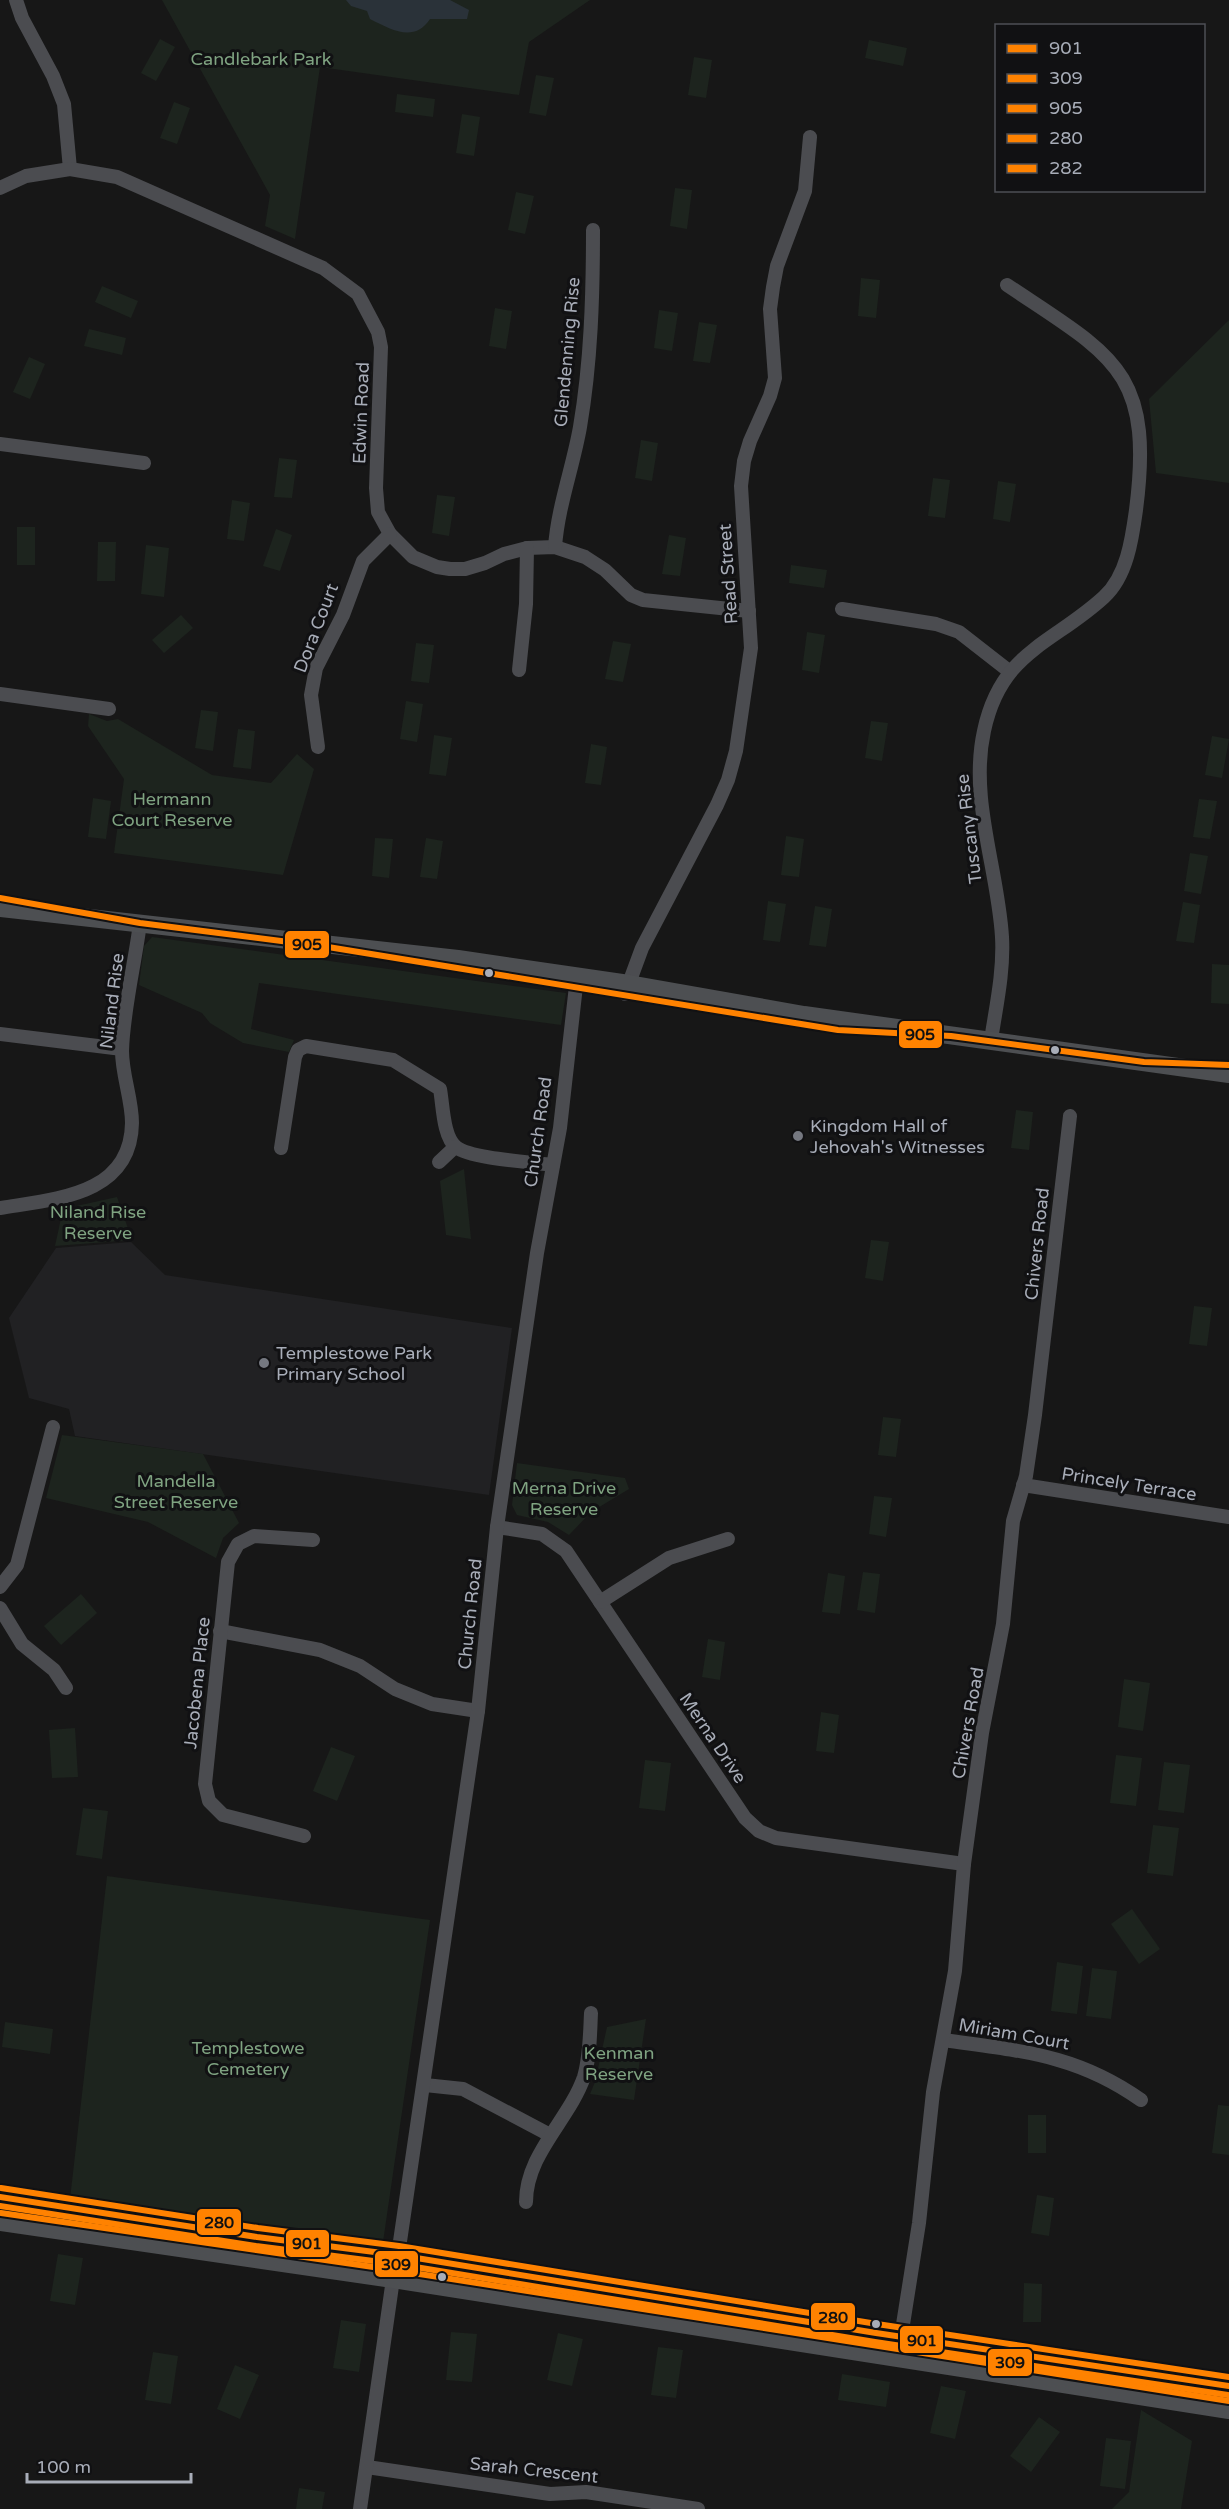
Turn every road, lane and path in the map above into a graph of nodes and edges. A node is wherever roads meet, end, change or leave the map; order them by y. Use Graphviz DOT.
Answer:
graph roads {
  1 [pos="16,0"];
  2 [pos="810,137"];
  3 [pos="70,169"];
  4 [pos="0,188"];
  5 [pos="593,230"];
  6 [pos="1007,285"];
  7 [pos="0,444"];
  8 [pos="144,463"];
  9 [pos="390,534"];
  10 [pos="527,548"];
  11 [pos="555,548"];
  12 [pos="842,609"];
  13 [pos="749,611"];
  14 [pos="519,670"];
  15 [pos="1010,671"];
  16 [pos="0,694"];
  17 [pos="109,709"];
  18 [pos="318,747"];
  19 [pos="0,898"];
  20 [pos="0,908"];
  21 [pos="140,923"];
  22 [pos="576,982"];
  23 [pos="627,989"];
  24 [pos="0,1034"];
  25 [pos="991,1040"];
  26 [pos="122,1049"];
  27 [pos="1144,1062"];
  28 [pos="1229,1065"];
  29 [pos="1229,1074"];
  30 [pos="1070,1116"];
  31 [pos="455,1147"];
  32 [pos="281,1148"];
  33 [pos="439,1162"];
  34 [pos="553,1165"];
  35 [pos="0,1208"];
  36 [pos="53,1427"];
  37 [pos="1023,1485"];
  38 [pos="1229,1517"];
  39 [pos="497,1527"];
  40 [pos="729,1539"];
  41 [pos="313,1540"];
  42 [pos="0,1587"];
  43 [pos="600,1602"];
  44 [pos="0,1608"];
  45 [pos="220,1632"];
  46 [pos="66,1689"];
  47 [pos="478,1711"];
  48 [pos="304,1836"];
  49 [pos="964,1864"];
  50 [pos="591,2013"];
  51 [pos="944,2040"];
  52 [pos="425,2085"];
  53 [pos="1141,2100"];
  54 [pos="550,2135"];
  55 [pos="0,2198"];
  56 [pos="526,2202"];
  57 [pos="1,2226"];
  58 [pos="398,2256"];
  59 [pos="526,2275"];
  60 [pos="393,2279"];
  61 [pos="466,2291"];
  62 [pos="523,2300"];
  63 [pos="901,2337"];
  64 [pos="1229,2386"];
  65 [pos="1229,2410"];
  66 [pos="367,2467"];
  67 [pos="360,2509"];
  68 [pos="698,2509"];
  1 -- 3 [label="street"];
  2 -- 13 [label="street, Read Street"];
  3 -- 4 [label="street, Edwin Road"];
  3 -- 9 [label="street, Edwin Road"];
  5 -- 11 [label="street, Glendenning Rise"];
  6 -- 15 [label="street, Tuscany Rise"];
  7 -- 8 [label="street"];
  9 -- 10 [label="street, Edwin Road"];
  9 -- 18 [label="street, Dora Court"];
  10 -- 11 [label="street, Edwin Road"];
  10 -- 14 [label="street"];
  11 -- 13 [label="street, Edwin Road"];
  12 -- 15 [label="street"];
  13 -- 23 [label="street, Read Street"];
  15 -- 25 [label="street, Tuscany Rise"];
  16 -- 17 [label="street"];
  19 -- 21 [label="main road"];
  20 -- 21 [label="main road"];
  21 -- 22 [label="main road"];
  21 -- 26 [label="street, Niland Rise"];
  22 -- 23 [label="main road"];
  22 -- 34 [label="street, Church Road"];
  23 -- 25 [label="main road"];
  24 -- 26 [label="street"];
  25 -- 27 [label="main road"];
  26 -- 35 [label="street, Niland Rise"];
  27 -- 28 [label="main road"];
  27 -- 29 [label="main road"];
  30 -- 37 [label="street, Chivers Road"];
  31 -- 32 [label="street"];
  31 -- 33 [label="street"];
  31 -- 34 [label="street"];
  34 -- 39 [label="street, Church Road"];
  36 -- 42 [label="street"];
  37 -- 38 [label="street, Princely Terrace"];
  37 -- 49 [label="street, Chivers Road"];
  39 -- 43 [label="street, Merna Drive"];
  39 -- 47 [label="street, Church Road"];
  40 -- 43 [label="street"];
  41 -- 45 [label="street, Jacobena Place"];
  43 -- 49 [label="street, Merna Drive"];
  44 -- 46 [label="street"];
  45 -- 47 [label="street"];
  45 -- 48 [label="street, Jacobena Place"];
  47 -- 52 [label="street, Church Road"];
  49 -- 51 [label="street, Chivers Road"];
  50 -- 54 [label="street"];
  51 -- 53 [label="street, Miriam Court"];
  51 -- 63 [label="street, Chivers Road"];
  52 -- 54 [label="street"];
  52 -- 58 [label="street, Church Road"];
  54 -- 56 [label="street"];
  55 -- 58 [label="main road"];
  57 -- 60 [label="main road"];
  58 -- 59 [label="main road"];
  58 -- 61 [label="main road"];
  59 -- 62 [label="main road"];
  59 -- 63 [label="main road"];
  60 -- 61 [label="main road"];
  60 -- 66 [label="street"];
  61 -- 62 [label="main road"];
  62 -- 65 [label="main road"];
  63 -- 64 [label="main road"];
  66 -- 67 [label="street"];
  66 -- 68 [label="street, Sarah Crescent"];
}
